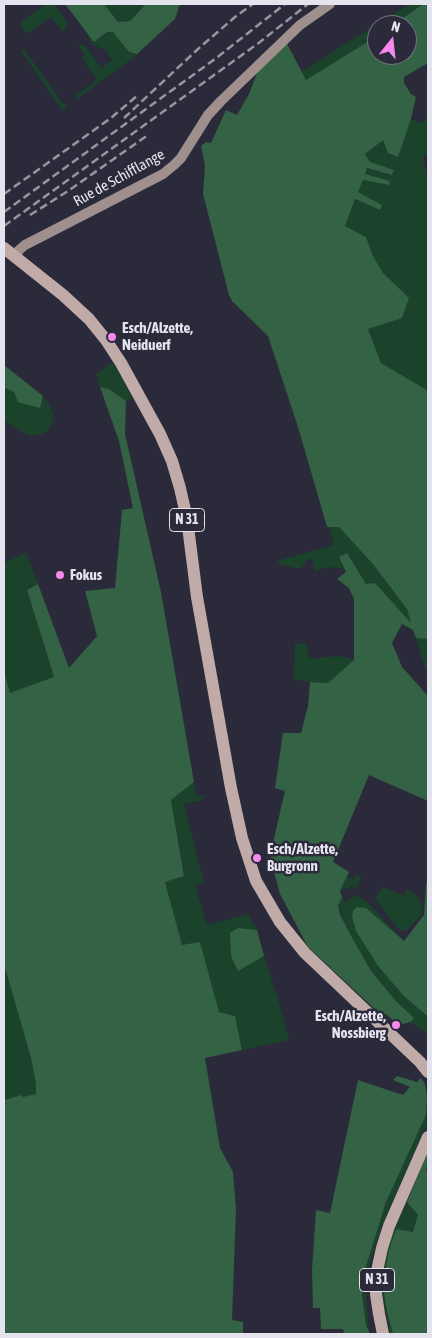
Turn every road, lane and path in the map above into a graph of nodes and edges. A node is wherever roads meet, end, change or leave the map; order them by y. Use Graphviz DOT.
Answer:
graph roads {
  1 [pos="330,4"];
  2 [pos="4,248"];
  3 [pos="15,257"];
  4 [pos="428,1072"];
  5 [pos="428,1137"];
  6 [pos="384,1334"];
  1 -- 3 [label="street, Rue de Schifflange"];
  2 -- 3 [label="main road, N 31"];
  3 -- 4 [label="main road, N 31"];
  5 -- 6 [label="main road, N 31"];
}
